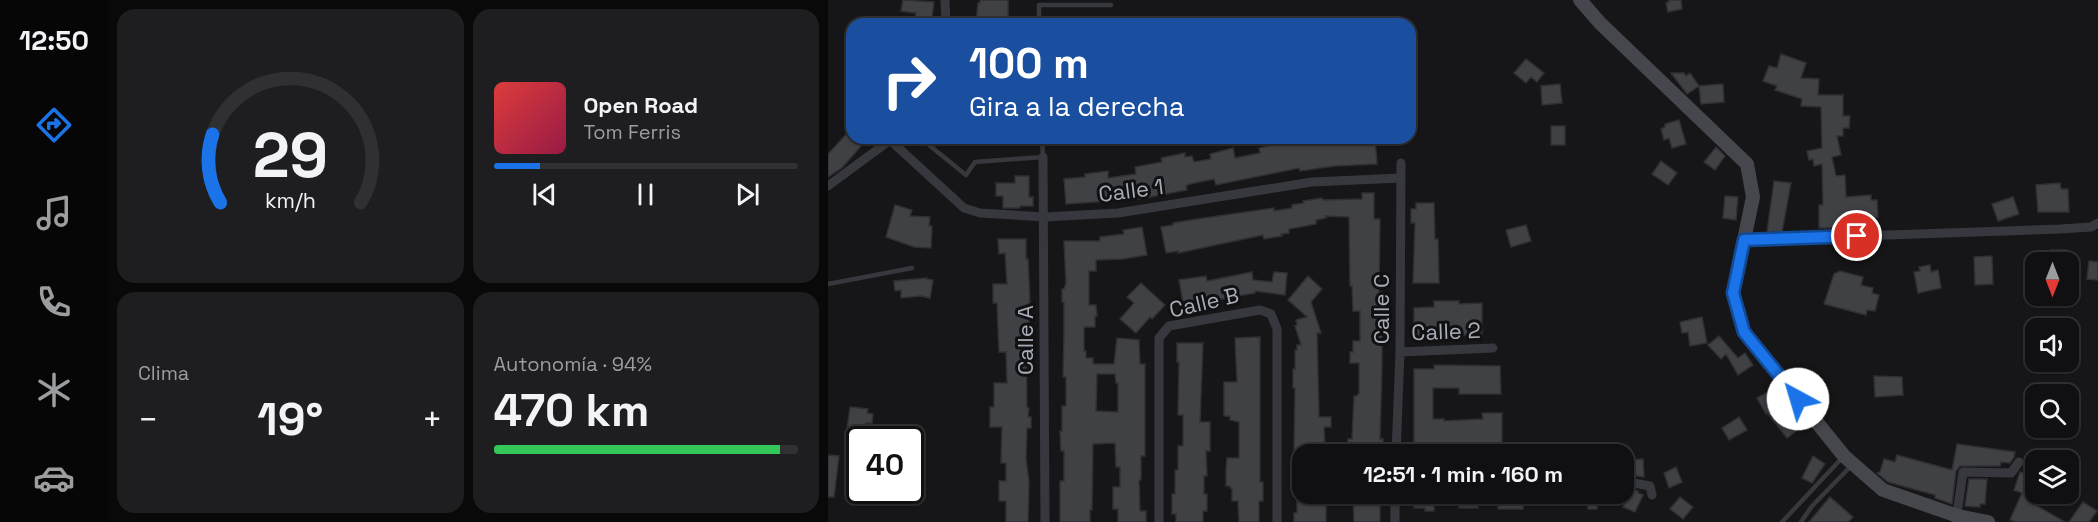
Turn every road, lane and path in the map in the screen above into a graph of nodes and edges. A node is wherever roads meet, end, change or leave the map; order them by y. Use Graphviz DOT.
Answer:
graph roads {
  1 [pos="945,0"];
  2 [pos="1580,0"];
  3 [pos="1111,5"];
  4 [pos="946,18"];
  5 [pos="1039,18"];
  6 [pos="886,144"];
  7 [pos="896,144"];
  8 [pos="930,144"];
  9 [pos="1042,144"];
  10 [pos="1043,157"];
  11 [pos="1401,163"];
  12 [pos="1401,178"];
  13 [pos="828,186"];
  14 [pos="1045,217"];
  15 [pos="2098,223"];
  16 [pos="1744,240"];
  17 [pos="912,268"];
  18 [pos="828,284"];
  19 [pos="1493,348"];
  20 [pos="1400,352"];
  21 [pos="1396,444"];
  22 [pos="1849,460"];
  23 [pos="2019,462"];
  24 [pos="1634,483"];
  25 [pos="1652,495"];
  26 [pos="1395,504"];
  27 [pos="1956,519"];
  28 [pos="1045,522"];
  29 [pos="1159,522"];
  30 [pos="1277,522"];
  31 [pos="1395,522"];
  32 [pos="1782,522"];
  33 [pos="1801,522"];
  34 [pos="1988,522"];
  1 -- 4 [label="street"];
  2 -- 16 [label="street"];
  3 -- 5 [label="lane"];
  6 -- 13 [label="street"];
  7 -- 14 [label="street, Calle 1"];
  8 -- 10 [label="lane"];
  9 -- 10 [label="lane"];
  10 -- 14 [label="street, Calle A"];
  11 -- 12 [label="street, Calle C"];
  12 -- 14 [label="street, Calle 1"];
  12 -- 20 [label="street, Calle C"];
  14 -- 28 [label="street, Calle A"];
  15 -- 16 [label="street"];
  16 -- 22 [label="street"];
  17 -- 18 [label="lane"];
  19 -- 20 [label="street, Calle 2"];
  20 -- 21 [label="street, Calle C"];
  22 -- 27 [label="street"];
  22 -- 32 [label="lane"];
  22 -- 33 [label="lane"];
  23 -- 27 [label="street"];
  24 -- 25 [label="street"];
  26 -- 31 [label="street"];
  27 -- 34 [label="street"];
  29 -- 30 [label="street, Calle B"];
}
